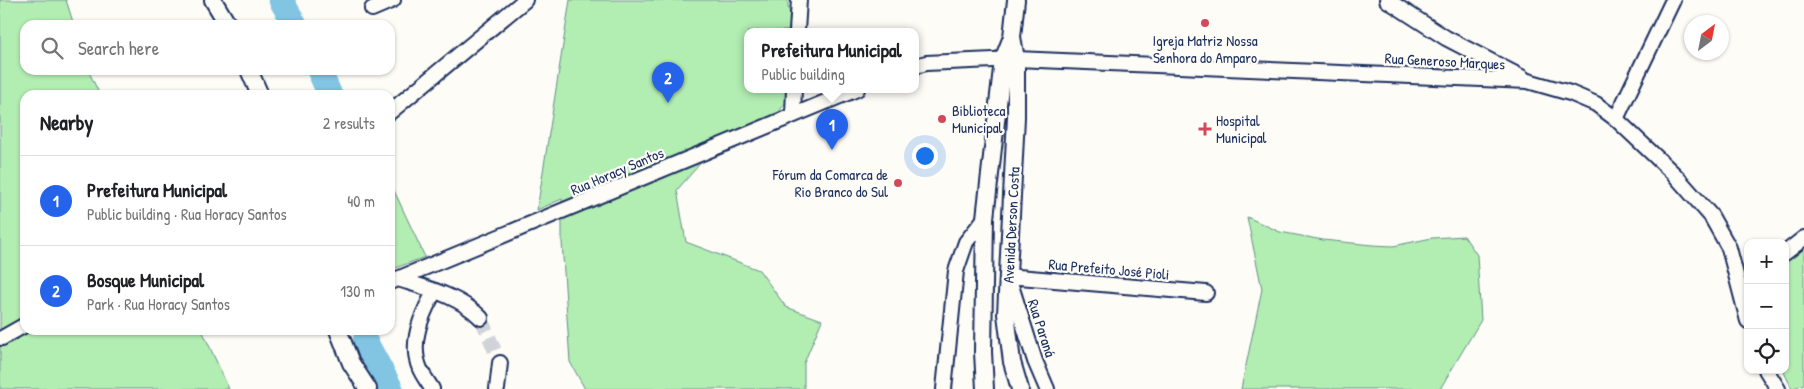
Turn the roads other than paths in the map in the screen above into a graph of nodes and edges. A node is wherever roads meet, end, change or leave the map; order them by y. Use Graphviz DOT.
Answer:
graph roads {
  1 [pos="213,0"];
  2 [pos="393,0"];
  3 [pos="525,0"];
  4 [pos="799,0"];
  5 [pos="1016,0"];
  6 [pos="1387,0"];
  7 [pos="1673,0"];
  8 [pos="372,8"];
  9 [pos="225,20"];
  10 [pos="797,28"];
  11 [pos="1010,59"];
  12 [pos="919,65"];
  13 [pos="252,75"];
  14 [pos="1528,80"];
  15 [pos="258,90"];
  16 [pos="794,93"];
  17 [pos="848,93"];
  18 [pos="395,108"];
  19 [pos="793,116"];
  20 [pos="1616,119"];
  21 [pos="985,218"];
  22 [pos="1804,238"];
  23 [pos="1789,250"];
  24 [pos="1008,276"];
  25 [pos="1743,277"];
  26 [pos="395,281"];
  27 [pos="395,281"];
  28 [pos="435,291"];
  29 [pos="1206,294"];
  30 [pos="481,318"];
  31 [pos="20,328"];
  32 [pos="340,335"];
  33 [pos="2,338"];
  34 [pos="500,363"];
  35 [pos="1769,374"];
  36 [pos="368,389"];
  37 [pos="432,389"];
  38 [pos="497,389"];
  39 [pos="944,389"];
  40 [pos="985,389"];
  41 [pos="1017,389"];
  42 [pos="1047,389"];
  43 [pos="1778,389"];
  1 -- 9 [label="main road"];
  2 -- 8 [label="street"];
  3 -- 18 [label="street"];
  4 -- 10 [label="street"];
  5 -- 11 [label="main road"];
  6 -- 14 [label="street"];
  7 -- 20 [label="street"];
  11 -- 12 [label="street"];
  11 -- 14 [label="street, Rua Generoso Marques"];
  11 -- 21 [label="main road, Avenida Derson Costa"];
  11 -- 24 [label="main road, Avenida Derson Costa"];
  13 -- 15 [label="main road"];
  14 -- 20 [label="street, Rua Generoso Marques"];
  16 -- 19 [label="street"];
  17 -- 19 [label="street, Rua Horacy Santos"];
  19 -- 26 [label="street, Rua Horacy Santos"];
  20 -- 25 [label="street, Rua Generoso Marques"];
  21 -- 39 [label="street"];
  21 -- 40 [label="main road, Avenida Derson Costa"];
  22 -- 23 [label="street"];
  24 -- 29 [label="street, Rua Prefeito José Pioli"];
  24 -- 41 [label="main road, Avenida Derson Costa"];
  24 -- 42 [label="street, Rua Paraná"];
  27 -- 28 [label="street"];
  28 -- 30 [label="street"];
  28 -- 37 [label="street"];
  31 -- 33 [label="street"];
  32 -- 36 [label="main road"];
  34 -- 38 [label="street"];
  35 -- 43 [label="street"];
}
